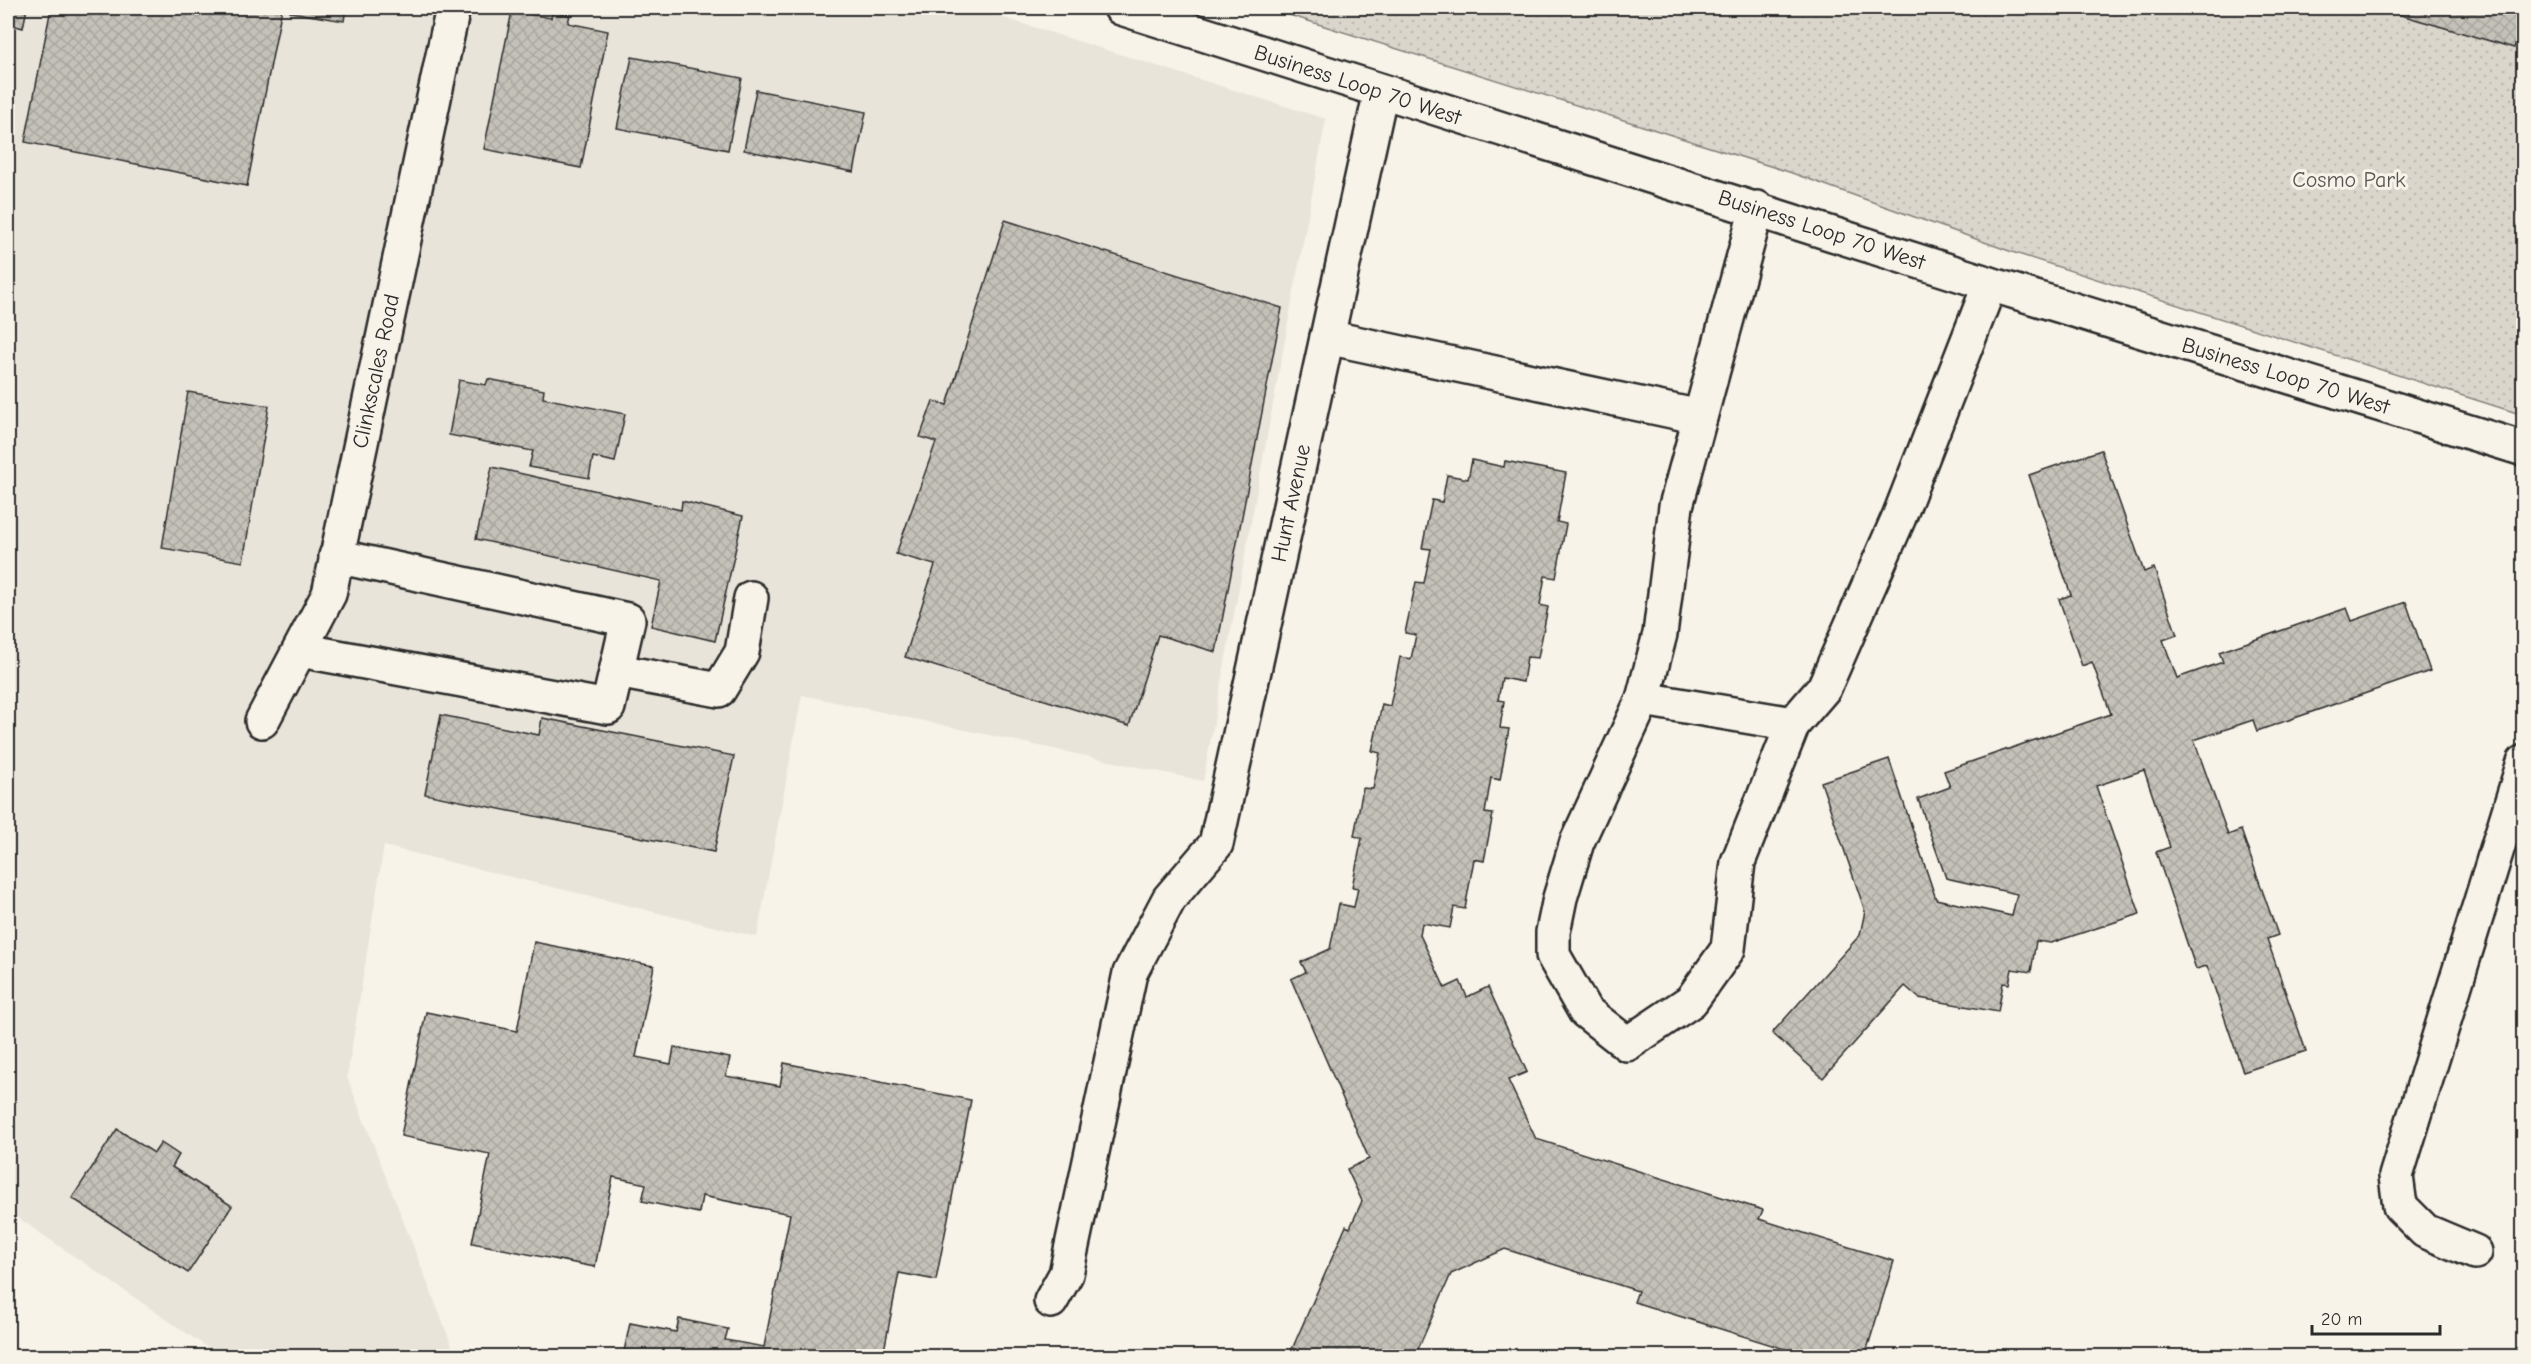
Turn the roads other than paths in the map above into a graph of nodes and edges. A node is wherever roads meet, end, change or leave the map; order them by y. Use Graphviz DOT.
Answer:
graph roads {
  1 [pos="453,8"];
  2 [pos="1121,8"];
  3 [pos="1381,92"];
  4 [pos="1757,208"];
  5 [pos="1990,284"];
  6 [pos="1327,337"];
  7 [pos="1700,417"];
  8 [pos="2523,449"];
  9 [pos="336,556"];
  10 [pos="751,598"];
  11 [pos="300,650"];
  12 [pos="617,671"];
  13 [pos="1643,699"];
  14 [pos="262,721"];
  15 [pos="1793,724"];
  16 [pos="2523,762"];
  17 [pos="2475,1252"];
  18 [pos="1051,1301"];
  1 -- 9 [label="street, Clinkscales Road"];
  2 -- 3 [label="street, Business Loop 70 West"];
  3 -- 4 [label="street, Business Loop 70 West"];
  3 -- 6 [label="street, Hunt Avenue"];
  4 -- 5 [label="street, Business Loop 70 West"];
  4 -- 7 [label="street"];
  5 -- 8 [label="street, Business Loop 70 West"];
  5 -- 15 [label="street"];
  6 -- 7 [label="street"];
  6 -- 18 [label="street, Hunt Avenue"];
  7 -- 13 [label="street"];
  9 -- 11 [label="street, Clinkscales Road"];
  9 -- 12 [label="street"];
  10 -- 12 [label="street"];
  11 -- 12 [label="street"];
  11 -- 14 [label="street, Clinkscales Road"];
  13 -- 15 [label="street"];
  13 -- 15 [label="street"];
  16 -- 17 [label="street"];
}
